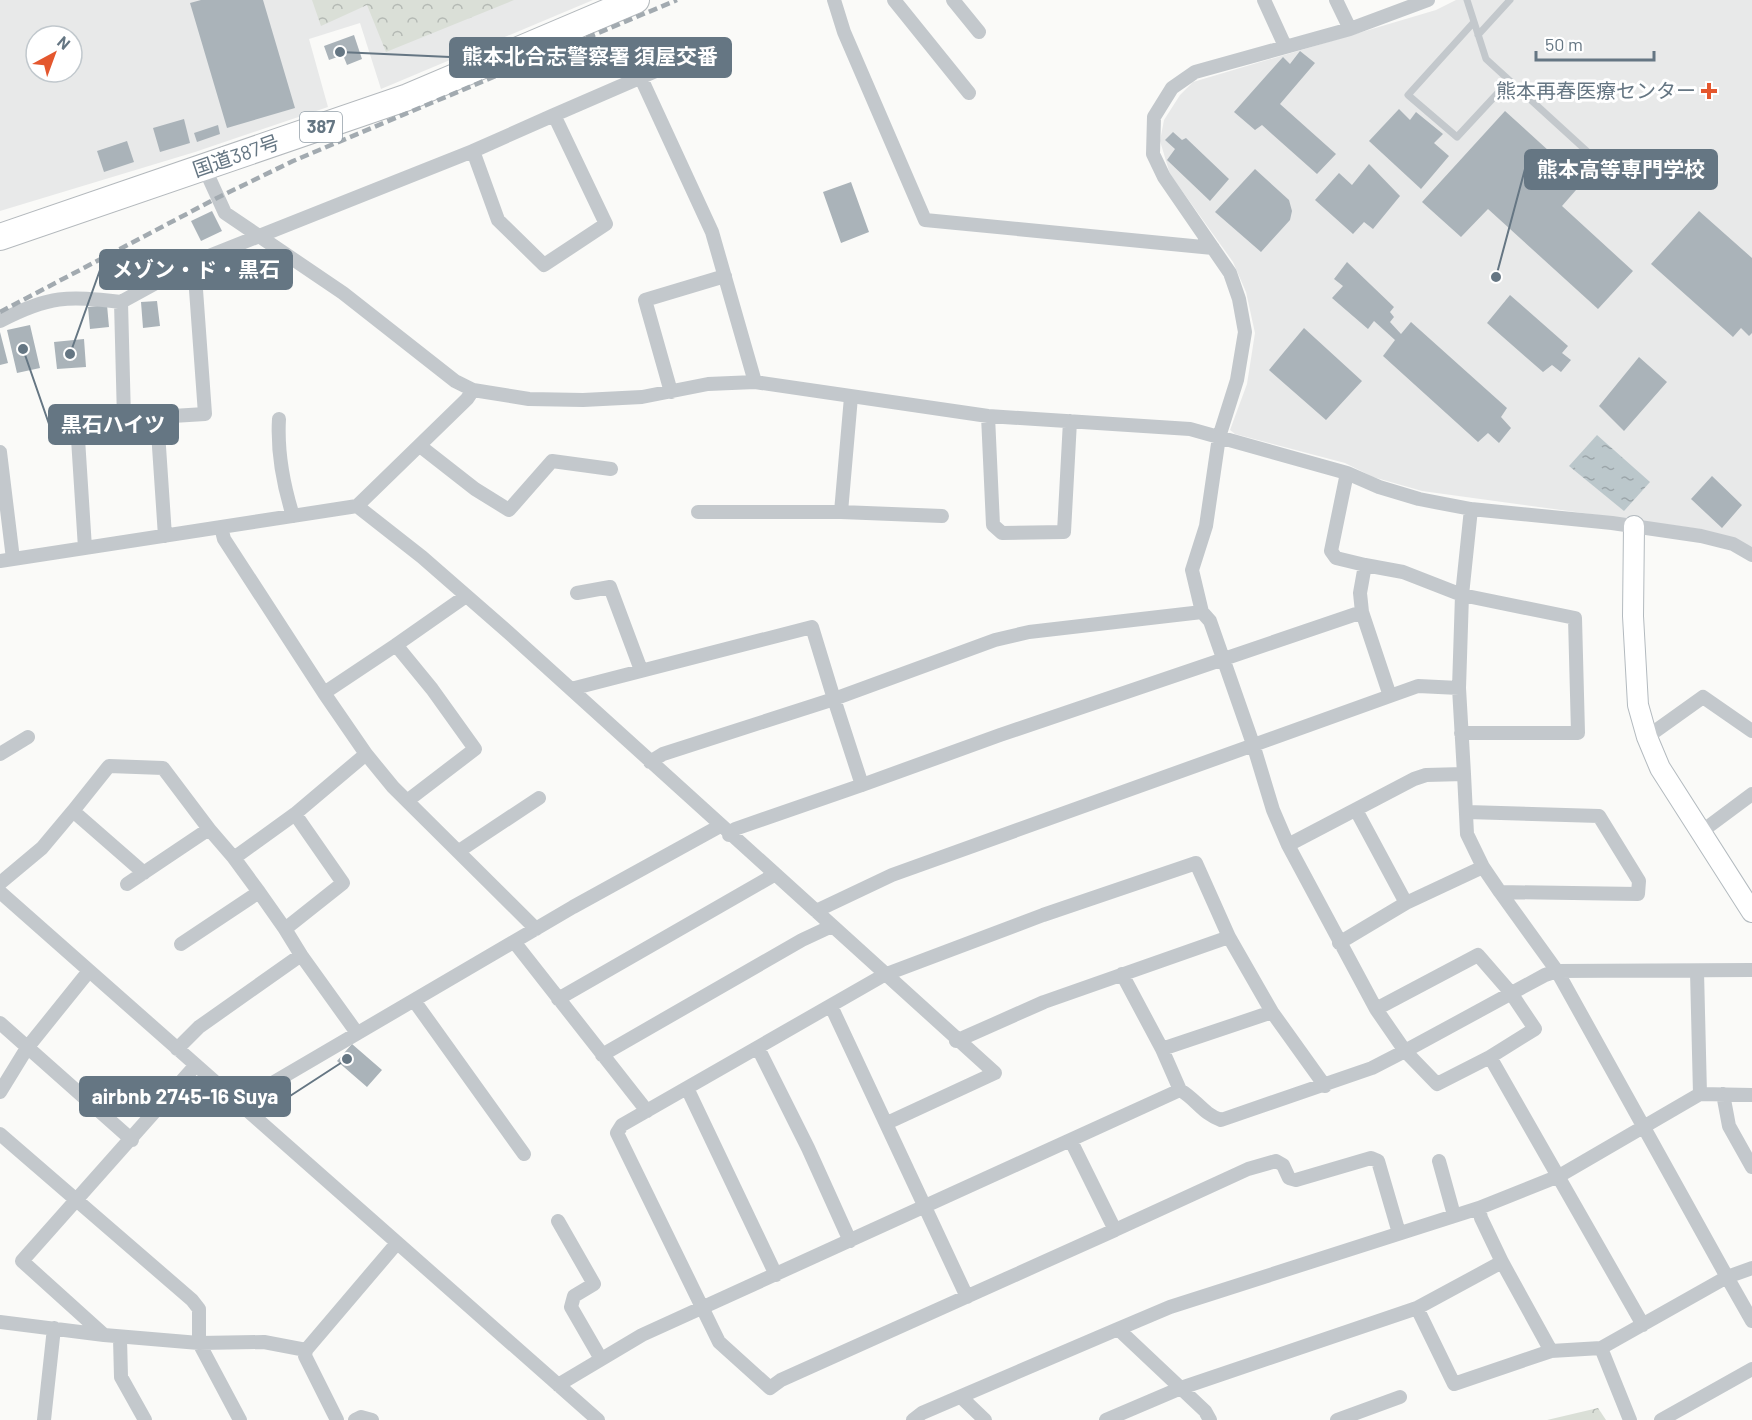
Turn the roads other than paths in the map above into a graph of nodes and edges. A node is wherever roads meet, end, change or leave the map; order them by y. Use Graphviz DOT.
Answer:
graph roads {
  1 [pos="636,0"];
  2 [pos="834,0"];
  3 [pos="894,0"];
  4 [pos="953,0"];
  5 [pos="1264,0"];
  6 [pos="1336,0"];
  7 [pos="1428,0"];
  8 [pos="1467,0"];
  9 [pos="1510,0"];
  10 [pos="1474,22"];
  11 [pos="1350,29"];
  12 [pos="979,32"];
  13 [pos="1478,35"];
  14 [pos="1285,46"];
  15 [pos="674,63"];
  16 [pos="641,78"];
  17 [pos="1509,81"];
  18 [pos="969,93"];
  19 [pos="554,115"];
  20 [pos="473,151"];
  21 [pos="1590,154"];
  22 [pos="204,167"];
  23 [pos="0,237"];
  24 [pos="260,237"];
  25 [pos="1213,248"];
  26 [pos="194,262"];
  27 [pos="725,276"];
  28 [pos="122,302"];
  29 [pos="0,321"];
  30 [pos="755,382"];
  31 [pos="472,390"];
  32 [pos="671,392"];
  33 [pos="851,397"];
  34 [pos="988,416"];
  35 [pos="157,417"];
  36 [pos="123,418"];
  37 [pos="279,419"];
  38 [pos="1070,421"];
  39 [pos="1219,437"];
  40 [pos="420,446"];
  41 [pos="0,452"];
  42 [pos="611,469"];
  43 [pos="1347,473"];
  44 [pos="357,506"];
  45 [pos="1471,509"];
  46 [pos="698,512"];
  47 [pos="841,512"];
  48 [pos="293,516"];
  49 [pos="942,516"];
  50 [pos="1634,526"];
  51 [pos="221,527"];
  52 [pos="165,536"];
  53 [pos="85,548"];
  54 [pos="1752,555"];
  55 [pos="6,560"];
  56 [pos="1365,565"];
  57 [pos="577,594"];
  58 [pos="1462,595"];
  59 [pos="466,596"];
  60 [pos="1202,612"];
  61 [pos="1362,612"];
  62 [pos="396,645"];
  63 [pos="1222,659"];
  64 [pos="641,670"];
  65 [pos="1459,688"];
  66 [pos="571,689"];
  67 [pos="324,693"];
  68 [pos="1390,696"];
  69 [pos="834,699"];
  70 [pos="1752,731"];
  71 [pos="1461,733"];
  72 [pos="28,737"];
  73 [pos="1647,737"];
  74 [pos="1253,744"];
  75 [pos="0,754"];
  76 [pos="366,754"];
  77 [pos="650,762"];
  78 [pos="1464,774"];
  79 [pos="862,785"];
  80 [pos="1752,794"];
  81 [pos="539,798"];
  82 [pos="407,801"];
  83 [pos="1356,810"];
  84 [pos="73,811"];
  85 [pos="1467,812"];
  86 [pos="295,814"];
  87 [pos="209,829"];
  88 [pos="724,830"];
  89 [pos="1701,832"];
  90 [pos="1288,845"];
  91 [pos="459,851"];
  92 [pos="234,858"];
  93 [pos="1483,867"];
  94 [pos="144,873"];
  95 [pos="774,875"];
  96 [pos="0,883"];
  97 [pos="127,885"];
  98 [pos="0,892"];
  99 [pos="259,892"];
  100 [pos="1500,892"];
  101 [pos="1406,903"];
  102 [pos="816,911"];
  103 [pos="1752,912"];
  104 [pos="832,926"];
  105 [pos="285,928"];
  106 [pos="536,929"];
  107 [pos="1229,937"];
  108 [pos="514,943"];
  109 [pos="1339,943"];
  110 [pos="181,944"];
  111 [pos="301,955"];
  112 [pos="1752,970"];
  113 [pos="90,971"];
  114 [pos="1557,971"];
  115 [pos="1697,971"];
  116 [pos="1122,974"];
  117 [pos="884,975"];
  118 [pos="1511,993"];
  119 [pos="558,999"];
  120 [pos="415,1002"];
  121 [pos="831,1006"];
  122 [pos="1376,1009"];
  123 [pos="1272,1012"];
  124 [pos="0,1023"];
  125 [pos="357,1033"];
  126 [pos="956,1041"];
  127 [pos="27,1048"];
  128 [pos="177,1048"];
  129 [pos="758,1048"];
  130 [pos="1162,1049"];
  131 [pos="1405,1051"];
  132 [pos="602,1055"];
  133 [pos="1490,1057"];
  134 [pos="196,1065"];
  135 [pos="1325,1086"];
  136 [pos="687,1088"];
  137 [pos="1180,1090"];
  138 [pos="0,1092"];
  139 [pos="1700,1094"];
  140 [pos="1723,1094"];
  141 [pos="1752,1095"];
  142 [pos="240,1105"];
  143 [pos="647,1111"];
  144 [pos="887,1123"];
  145 [pos="1645,1128"];
  146 [pos="0,1134"];
  147 [pos="132,1140"];
  148 [pos="1071,1141"];
  149 [pos="524,1154"];
  150 [pos="1438,1161"];
  151 [pos="1752,1167"];
  152 [pos="1559,1176"];
  153 [pos="77,1200"];
  154 [pos="926,1206"];
  155 [pos="1479,1208"];
  156 [pos="1454,1215"];
  157 [pos="558,1221"];
  158 [pos="1115,1230"];
  159 [pos="1399,1233"];
  160 [pos="850,1240"];
  161 [pos="397,1244"];
  162 [pos="1502,1262"];
  163 [pos="1752,1268"];
  164 [pos="776,1275"];
  165 [pos="1727,1277"];
  166 [pos="967,1297"];
  167 [pos="700,1308"];
  168 [pos="1417,1308"];
  169 [pos="1752,1321"];
  170 [pos="0,1322"];
  171 [pos="1642,1324"];
  172 [pos="54,1328"];
  173 [pos="1118,1329"];
  174 [pos="104,1335"];
  175 [pos="120,1338"];
  176 [pos="200,1343"];
  177 [pos="1601,1348"];
  178 [pos="306,1350"];
  179 [pos="1551,1351"];
  180 [pos="601,1359"];
  181 [pos="1752,1369"];
  182 [pos="558,1385"];
  183 [pos="1181,1388"];
  184 [pos="1400,1397"];
  185 [pos="962,1398"];
  186 [pos="45,1420"];
  187 [pos="145,1420"];
  188 [pos="240,1420"];
  189 [pos="337,1420"];
  190 [pos="355,1420"];
  191 [pos="372,1420"];
  192 [pos="598,1420"];
  193 [pos="913,1420"];
  194 [pos="985,1420"];
  195 [pos="1106,1420"];
  196 [pos="1210,1420"];
  197 [pos="1337,1420"];
  198 [pos="1630,1420"];
  199 [pos="1661,1420"];
  1 -- 22 [label="highway, 国道387号 / 387"];
  2 -- 25 [label="street"];
  3 -- 18 [label="street"];
  4 -- 12 [label="street"];
  5 -- 14 [label="street"];
  6 -- 11 [label="street"];
  7 -- 11 [label="street"];
  8 -- 10 [label="lane"];
  9 -- 13 [label="lane"];
  10 -- 13 [label="lane"];
  10 -- 17 [label="lane"];
  11 -- 14 [label="street"];
  13 -- 17 [label="lane"];
  14 -- 25 [label="street"];
  15 -- 16 [label="street"];
  16 -- 19 [label="street"];
  16 -- 27 [label="street"];
  17 -- 21 [label="lane"];
  19 -- 20 [label="street"];
  19 -- 20 [label="street"];
  20 -- 24 [label="street"];
  22 -- 23 [label="highway, 国道387号 / 387"];
  22 -- 24 [label="street"];
  24 -- 26 [label="street"];
  24 -- 31 [label="street"];
  25 -- 39 [label="street"];
  26 -- 28 [label="street"];
  26 -- 35 [label="street"];
  27 -- 30 [label="street"];
  27 -- 32 [label="street"];
  28 -- 29 [label="street"];
  28 -- 36 [label="street"];
  30 -- 32 [label="street"];
  30 -- 33 [label="street"];
  31 -- 32 [label="street"];
  31 -- 40 [label="street"];
  33 -- 34 [label="street"];
  33 -- 47 [label="street"];
  34 -- 38 [label="street"];
  34 -- 38 [label="street"];
  35 -- 36 [label="street"];
  35 -- 52 [label="street"];
  36 -- 53 [label="street"];
  37 -- 48 [label="street"];
  38 -- 39 [label="street"];
  39 -- 43 [label="street"];
  39 -- 60 [label="street"];
  40 -- 42 [label="street"];
  40 -- 44 [label="street"];
  41 -- 55 [label="street"];
  43 -- 45 [label="street"];
  43 -- 56 [label="street"];
  44 -- 48 [label="street"];
  44 -- 59 [label="street"];
  45 -- 50 [label="street"];
  45 -- 58 [label="street"];
  46 -- 47 [label="street"];
  47 -- 49 [label="street"];
  48 -- 51 [label="street"];
  50 -- 54 [label="street"];
  50 -- 73 [label="street"];
  51 -- 52 [label="street"];
  51 -- 67 [label="street"];
  52 -- 53 [label="street"];
  53 -- 55 [label="street"];
  56 -- 58 [label="street"];
  56 -- 61 [label="street"];
  57 -- 64 [label="street"];
  58 -- 65 [label="street"];
  58 -- 71 [label="street"];
  59 -- 62 [label="street"];
  59 -- 66 [label="street"];
  60 -- 63 [label="street"];
  60 -- 69 [label="street"];
  61 -- 63 [label="street"];
  61 -- 68 [label="street"];
  62 -- 67 [label="street"];
  62 -- 82 [label="street"];
  63 -- 74 [label="street"];
  63 -- 79 [label="street"];
  64 -- 66 [label="street"];
  64 -- 69 [label="street"];
  65 -- 68 [label="street"];
  65 -- 71 [label="street"];
  66 -- 77 [label="street"];
  67 -- 76 [label="street"];
  68 -- 74 [label="street"];
  69 -- 77 [label="street"];
  69 -- 79 [label="street"];
  70 -- 73 [label="street"];
  71 -- 78 [label="street"];
  72 -- 75 [label="street"];
  73 -- 89 [label="street"];
  74 -- 90 [label="street"];
  74 -- 102 [label="street"];
  76 -- 82 [label="street"];
  76 -- 86 [label="street"];
  77 -- 88 [label="street"];
  78 -- 83 [label="street"];
  78 -- 85 [label="street"];
  79 -- 88 [label="street"];
  80 -- 89 [label="street"];
  81 -- 91 [label="street"];
  82 -- 91 [label="street"];
  83 -- 90 [label="street"];
  83 -- 101 [label="street"];
  84 -- 87 [label="street"];
  84 -- 94 [label="street"];
  84 -- 96 [label="street"];
  85 -- 93 [label="street"];
  85 -- 100 [label="street"];
  86 -- 92 [label="street"];
  86 -- 105 [label="street"];
  87 -- 92 [label="street"];
  87 -- 94 [label="street"];
  88 -- 95 [label="street"];
  88 -- 106 [label="street"];
  89 -- 103 [label="street"];
  90 -- 109 [label="street"];
  91 -- 106 [label="street"];
  92 -- 99 [label="street"];
  93 -- 100 [label="street"];
  93 -- 101 [label="street"];
  94 -- 97 [label="street"];
  95 -- 102 [label="street"];
  95 -- 119 [label="street"];
  98 -- 113 [label="street"];
  99 -- 105 [label="street"];
  99 -- 110 [label="street"];
  100 -- 114 [label="street"];
  101 -- 109 [label="street"];
  102 -- 104 [label="street"];
  104 -- 117 [label="street"];
  104 -- 132 [label="street"];
  105 -- 111 [label="street"];
  106 -- 108 [label="street"];
  107 -- 116 [label="street"];
  107 -- 117 [label="street"];
  107 -- 123 [label="street"];
  108 -- 119 [label="street"];
  108 -- 120 [label="street"];
  109 -- 122 [label="street"];
  111 -- 125 [label="street"];
  111 -- 128 [label="street"];
  112 -- 115 [label="street"];
  113 -- 127 [label="street"];
  113 -- 128 [label="street"];
  114 -- 115 [label="street"];
  114 -- 118 [label="street"];
  114 -- 145 [label="street"];
  115 -- 139 [label="street"];
  116 -- 126 [label="street"];
  116 -- 130 [label="street"];
  117 -- 121 [label="street"];
  117 -- 126 [label="street"];
  118 -- 122 [label="street"];
  118 -- 131 [label="street"];
  118 -- 133 [label="street"];
  119 -- 132 [label="street"];
  120 -- 125 [label="street"];
  120 -- 149 [label="street"];
  121 -- 129 [label="street"];
  121 -- 144 [label="street"];
  122 -- 131 [label="street"];
  123 -- 130 [label="street"];
  123 -- 135 [label="street"];
  124 -- 127 [label="street"];
  125 -- 142 [label="street"];
  126 -- 144 [label="street"];
  127 -- 138 [label="street"];
  127 -- 147 [label="street"];
  128 -- 134 [label="street"];
  129 -- 136 [label="street"];
  129 -- 160 [label="street"];
  130 -- 137 [label="street"];
  131 -- 133 [label="street"];
  131 -- 135 [label="street"];
  132 -- 143 [label="street"];
  133 -- 152 [label="street"];
  134 -- 142 [label="street"];
  134 -- 147 [label="street"];
  135 -- 137 [label="street"];
  136 -- 143 [label="street"];
  136 -- 164 [label="street"];
  137 -- 148 [label="street"];
  139 -- 140 [label="street"];
  139 -- 145 [label="street"];
  140 -- 141 [label="street"];
  140 -- 151 [label="street"];
  142 -- 161 [label="street"];
  143 -- 167 [label="street"];
  144 -- 154 [label="street"];
  145 -- 152 [label="street"];
  145 -- 165 [label="street"];
  146 -- 153 [label="street"];
  147 -- 153 [label="street"];
  148 -- 154 [label="street"];
  148 -- 158 [label="street"];
  150 -- 156 [label="street"];
  152 -- 155 [label="street"];
  152 -- 171 [label="street"];
  153 -- 174 [label="street"];
  153 -- 176 [label="street"];
  154 -- 160 [label="street"];
  154 -- 166 [label="street"];
  155 -- 156 [label="street"];
  155 -- 162 [label="street"];
  156 -- 159 [label="street"];
  157 -- 180 [label="street"];
  158 -- 159 [label="street"];
  158 -- 166 [label="street"];
  159 -- 173 [label="street"];
  160 -- 164 [label="street"];
  161 -- 178 [label="street"];
  161 -- 182 [label="street"];
  162 -- 168 [label="street"];
  162 -- 179 [label="street"];
  163 -- 165 [label="street"];
  164 -- 167 [label="street"];
  165 -- 169 [label="street"];
  165 -- 171 [label="street"];
  166 -- 167 [label="street"];
  167 -- 180 [label="street"];
  168 -- 179 [label="street"];
  168 -- 183 [label="street"];
  170 -- 172 [label="street"];
  171 -- 177 [label="street"];
  172 -- 174 [label="street"];
  172 -- 186 [label="street"];
  173 -- 183 [label="street"];
  173 -- 185 [label="street"];
  174 -- 175 [label="street"];
  175 -- 176 [label="street"];
  175 -- 187 [label="street"];
  176 -- 178 [label="street"];
  176 -- 188 [label="street"];
  177 -- 179 [label="street"];
  177 -- 198 [label="street"];
  178 -- 189 [label="street"];
  180 -- 182 [label="street"];
  181 -- 199 [label="street"];
  182 -- 192 [label="street"];
  183 -- 195 [label="street"];
  183 -- 196 [label="street"];
  184 -- 197 [label="street"];
  185 -- 193 [label="street"];
  185 -- 194 [label="street"];
  190 -- 191 [label="street"];
}
